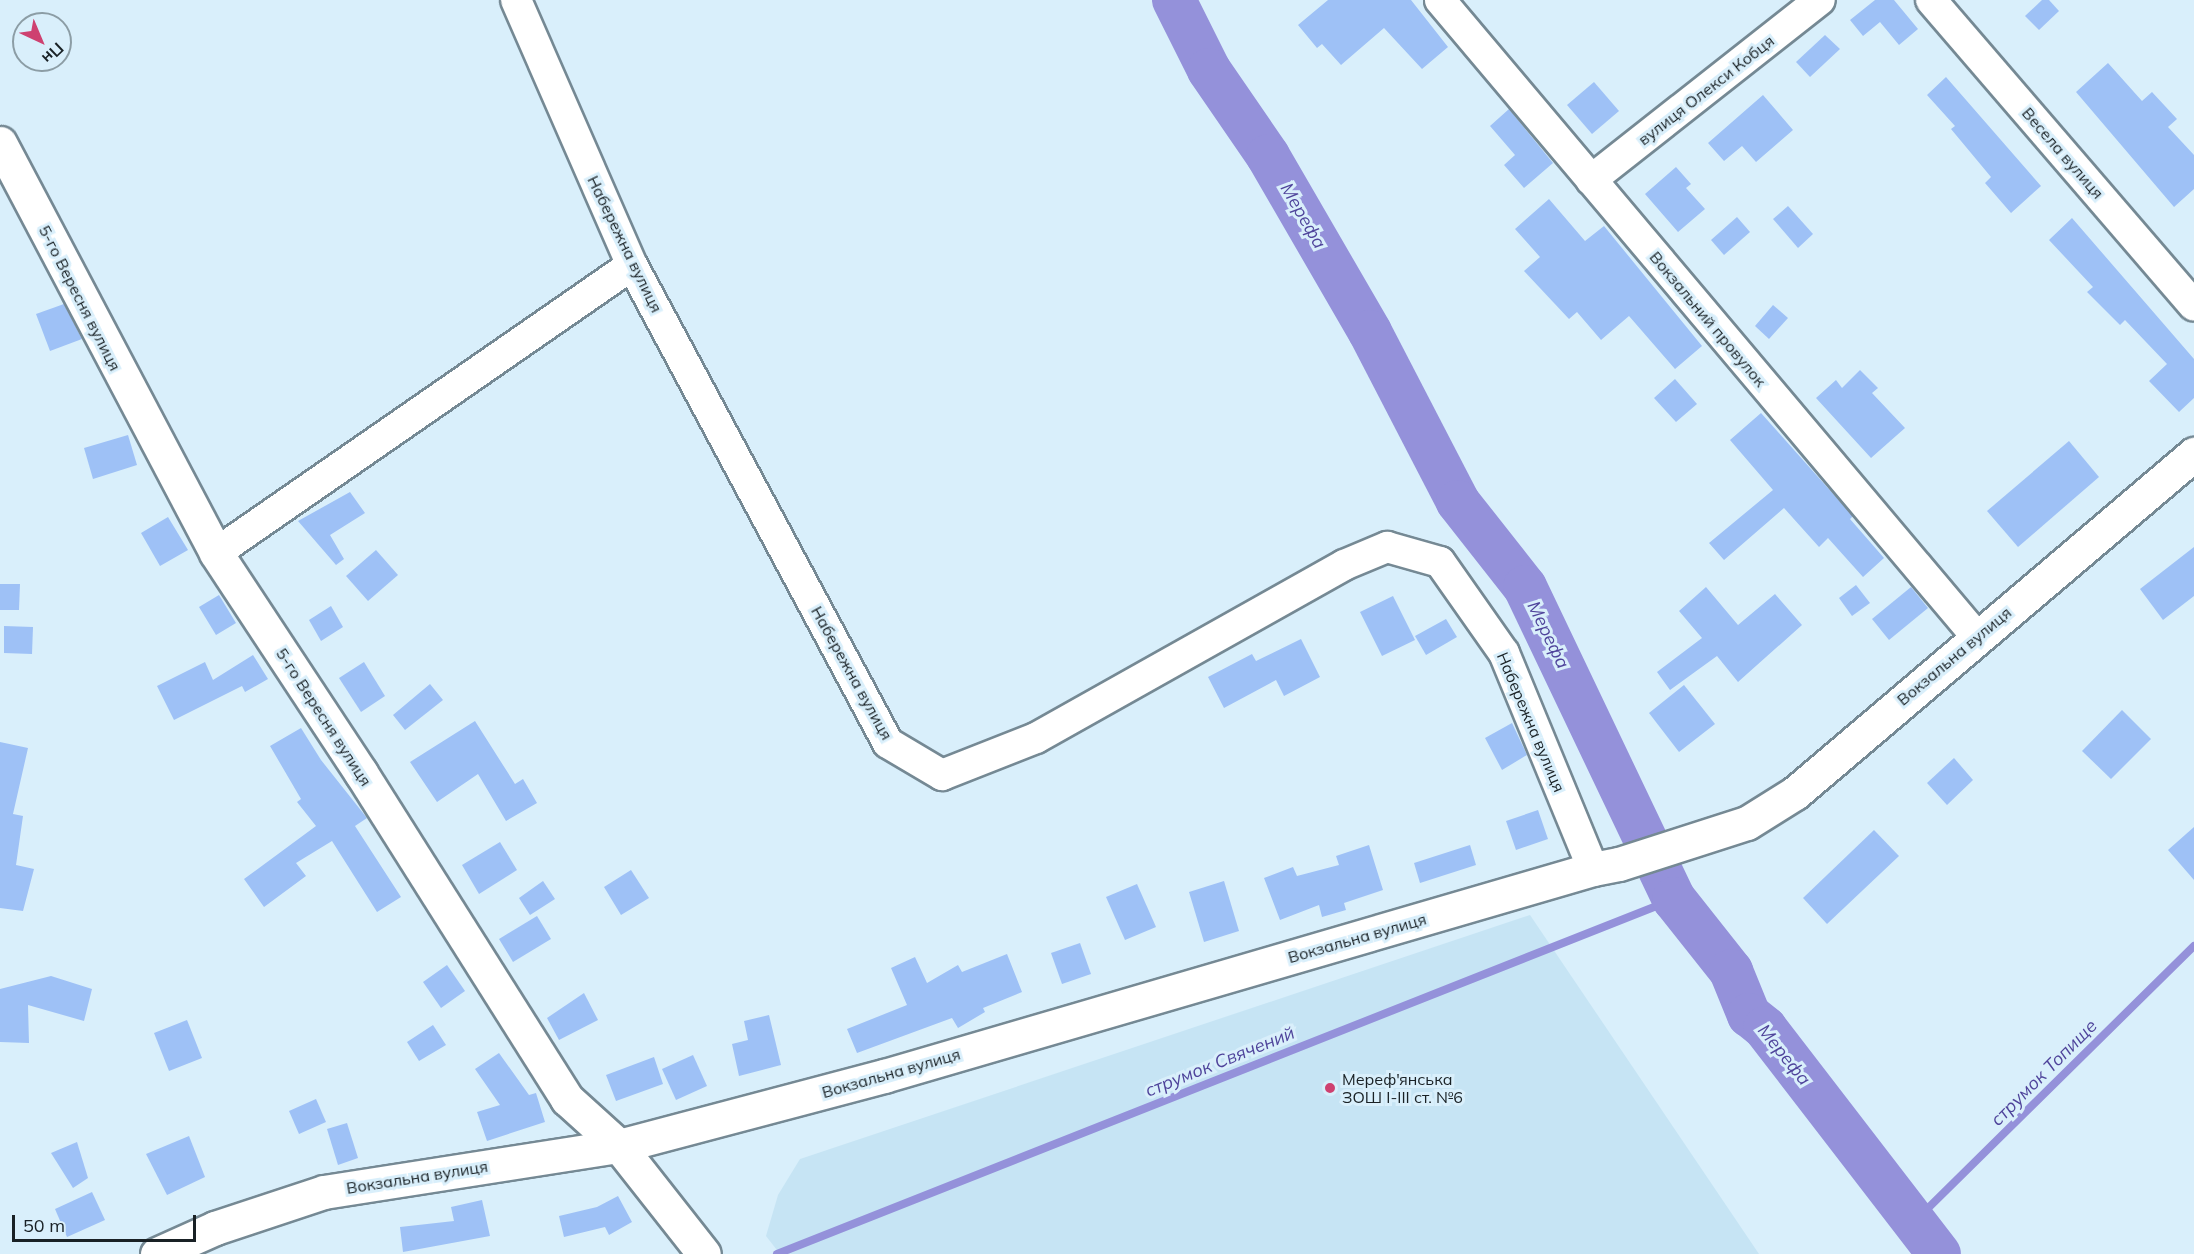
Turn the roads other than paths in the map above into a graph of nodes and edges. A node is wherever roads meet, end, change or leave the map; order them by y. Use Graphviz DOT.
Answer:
graph roads {
  1 [pos="516,0"];
  2 [pos="1440,0"];
  3 [pos="1820,0"];
  4 [pos="1931,0"];
  5 [pos="0,143"];
  6 [pos="1592,180"];
  7 [pos="632,265"];
  8 [pos="2194,306"];
  9 [pos="2194,454"];
  10 [pos="216,553"];
  11 [pos="1977,637"];
  12 [pos="1606,866"];
  13 [pos="619,1146"];
  14 [pos="157,1254"];
  15 [pos="705,1254"];
  1 -- 7 [label="street, Набережна вулиця"];
  2 -- 6 [label="street, Вокзальний провулок"];
  3 -- 6 [label="street, вулиця Олекси Кобця"];
  4 -- 8 [label="street, Весела вулиця"];
  5 -- 10 [label="street, 5-го Вересня вулиця"];
  6 -- 11 [label="street, Вокзальний провулок"];
  7 -- 10 [label="street"];
  7 -- 12 [label="street, Набережна вулиця"];
  9 -- 11 [label="street, Вокзальна вулиця"];
  10 -- 13 [label="street, 5-го Вересня вулиця"];
  11 -- 12 [label="street, Вокзальна вулиця"];
  12 -- 13 [label="street, Вокзальна вулиця"];
  13 -- 14 [label="street, Вокзальна вулиця"];
  13 -- 15 [label="street, 5-го Вересня вулиця"];
}
